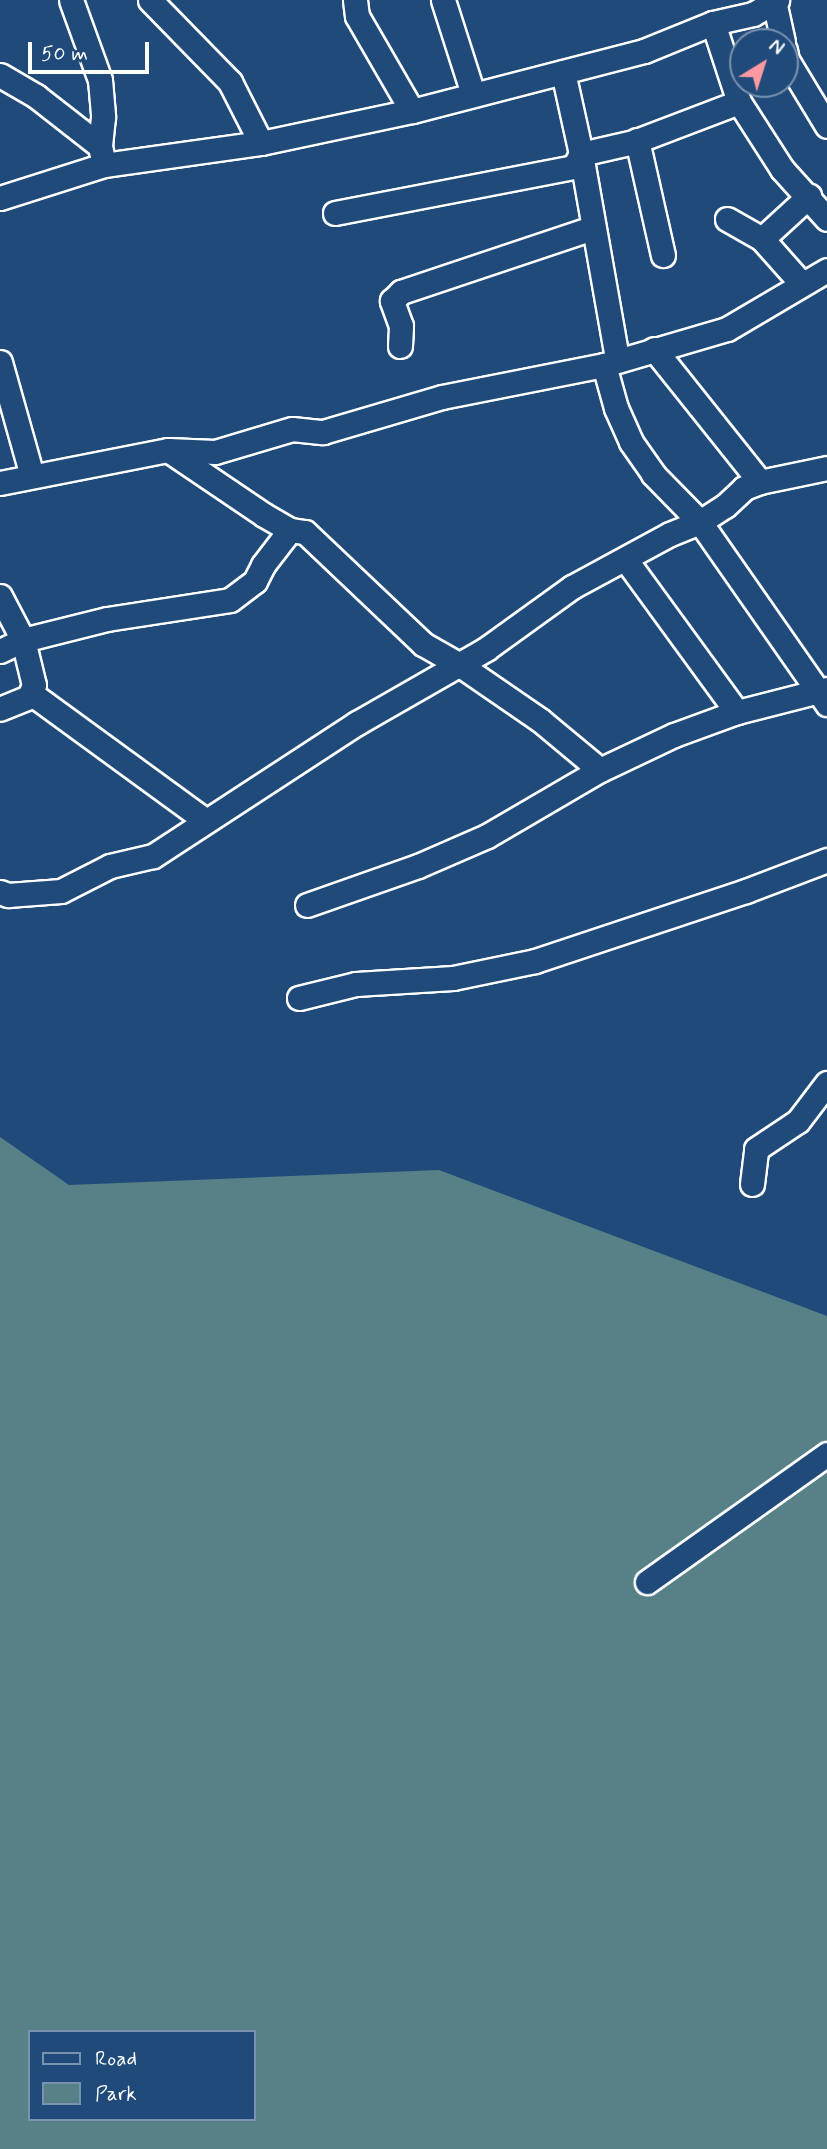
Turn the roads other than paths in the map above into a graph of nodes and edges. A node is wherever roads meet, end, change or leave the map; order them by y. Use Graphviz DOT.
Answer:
graph roads {
  1 [pos="72,0"];
  2 [pos="150,0"];
  3 [pos="355,0"];
  4 [pos="443,0"];
  5 [pos="775,1"];
  6 [pos="751,7"];
  7 [pos="713,23"];
  8 [pos="780,28"];
  9 [pos="563,72"];
  10 [pos="0,75"];
  11 [pos="799,80"];
  12 [pos="473,94"];
  13 [pos="739,102"];
  14 [pos="412,111"];
  15 [pos="827,126"];
  16 [pos="637,140"];
  17 [pos="261,143"];
  18 [pos="581,154"];
  19 [pos="102,155"];
  20 [pos="809,196"];
  21 [pos="0,198"];
  22 [pos="335,213"];
  23 [pos="727,219"];
  24 [pos="827,219"];
  25 [pos="592,228"];
  26 [pos="762,239"];
  27 [pos="663,254"];
  28 [pos="827,270"];
  29 [pos="801,284"];
  30 [pos="400,346"];
  31 [pos="654,349"];
  32 [pos="0,362"];
  33 [pos="610,362"];
  34 [pos="10,428"];
  35 [pos="169,450"];
  36 [pos="827,468"];
  37 [pos="32,476"];
  38 [pos="760,482"];
  39 [pos="0,483"];
  40 [pos="700,522"];
  41 [pos="290,530"];
  42 [pos="625,560"];
  43 [pos="0,596"];
  44 [pos="23,640"];
  45 [pos="0,651"];
  46 [pos="460,665"];
  47 [pos="32,694"];
  48 [pos="824,695"];
  49 [pos="0,709"];
  50 [pos="737,712"];
  51 [pos="600,770"];
  52 [pos="206,821"];
  53 [pos="827,860"];
  54 [pos="0,892"];
  55 [pos="307,905"];
  56 [pos="299,998"];
  57 [pos="827,1083"];
  58 [pos="752,1184"];
  59 [pos="827,1454"];
  60 [pos="647,1582"];
  1 -- 19 [label="street"];
  2 -- 17 [label="street"];
  3 -- 14 [label="street"];
  4 -- 12 [label="street"];
  5 -- 6 [label="street"];
  5 -- 8 [label="street"];
  6 -- 7 [label="street"];
  7 -- 9 [label="street"];
  7 -- 13 [label="street"];
  9 -- 12 [label="street"];
  9 -- 18 [label="street"];
  10 -- 19 [label="street"];
  11 -- 15 [label="street"];
  12 -- 14 [label="street"];
  13 -- 16 [label="street"];
  13 -- 20 [label="street"];
  14 -- 17 [label="street"];
  16 -- 18 [label="street"];
  16 -- 27 [label="street"];
  17 -- 19 [label="street"];
  18 -- 22 [label="street"];
  18 -- 25 [label="street"];
  19 -- 21 [label="street"];
  20 -- 24 [label="street"];
  20 -- 26 [label="street"];
  23 -- 26 [label="street"];
  25 -- 30 [label="street"];
  25 -- 33 [label="street"];
  26 -- 29 [label="street"];
  28 -- 29 [label="street"];
  29 -- 31 [label="street"];
  31 -- 33 [label="street"];
  31 -- 38 [label="street"];
  32 -- 34 [label="street"];
  33 -- 35 [label="street"];
  33 -- 40 [label="street"];
  34 -- 37 [label="street"];
  35 -- 37 [label="street"];
  35 -- 41 [label="street"];
  36 -- 38 [label="street"];
  37 -- 39 [label="street"];
  38 -- 40 [label="street"];
  40 -- 42 [label="street"];
  40 -- 48 [label="street"];
  41 -- 44 [label="street"];
  41 -- 46 [label="street"];
  42 -- 46 [label="street"];
  42 -- 50 [label="street"];
  43 -- 44 [label="street"];
  44 -- 45 [label="street"];
  44 -- 47 [label="street"];
  46 -- 51 [label="street"];
  46 -- 52 [label="street"];
  47 -- 49 [label="street"];
  47 -- 52 [label="street"];
  48 -- 50 [label="street"];
  50 -- 51 [label="street"];
  51 -- 55 [label="street"];
  52 -- 54 [label="street"];
  53 -- 56 [label="street"];
  57 -- 58 [label="street"];
  59 -- 60 [label="street"];
}
